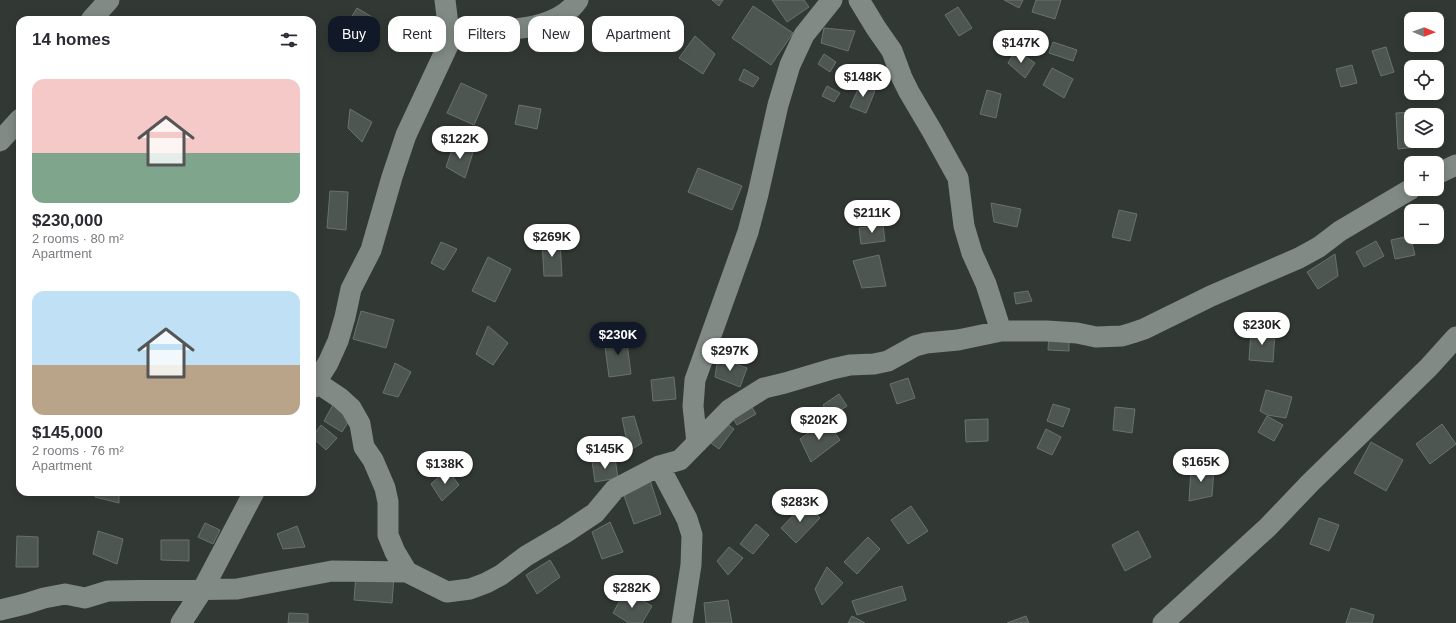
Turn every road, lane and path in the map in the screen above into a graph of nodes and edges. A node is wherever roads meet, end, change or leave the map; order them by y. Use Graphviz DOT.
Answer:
graph roads {
  1 [pos="109,0"];
  2 [pos="445,0"];
  3 [pos="578,0"];
  4 [pos="832,0"];
  5 [pos="859,0"];
  6 [pos="95,16"];
  7 [pos="450,41"];
  8 [pos="16,123"];
  9 [pos="0,141"];
  10 [pos="1456,165"];
  11 [pos="1444,171"];
  12 [pos="1404,193"];
  13 [pos="1001,331"];
  14 [pos="1456,337"];
  15 [pos="316,382"];
  16 [pos="316,386"];
  17 [pos="697,443"];
  18 [pos="659,466"];
  19 [pos="252,496"];
  20 [pos="408,572"];
  21 [pos="203,589"];
  22 [pos="0,610"];
  23 [pos="181,623"];
  24 [pos="682,623"];
  25 [pos="1164,623"];
  1 -- 6 [label="street"];
  2 -- 7 [label="street"];
  3 -- 7 [label="street"];
  4 -- 17 [label="street"];
  5 -- 13 [label="street"];
  7 -- 15 [label="street"];
  8 -- 9 [label="street"];
  10 -- 11 [label="street"];
  12 -- 13 [label="street"];
  13 -- 17 [label="street"];
  14 -- 25 [label="street"];
  16 -- 20 [label="street"];
  17 -- 18 [label="street"];
  18 -- 20 [label="street"];
  18 -- 24 [label="street"];
  19 -- 21 [label="street"];
  20 -- 21 [label="street"];
  21 -- 22 [label="street"];
  21 -- 23 [label="street"];
}
